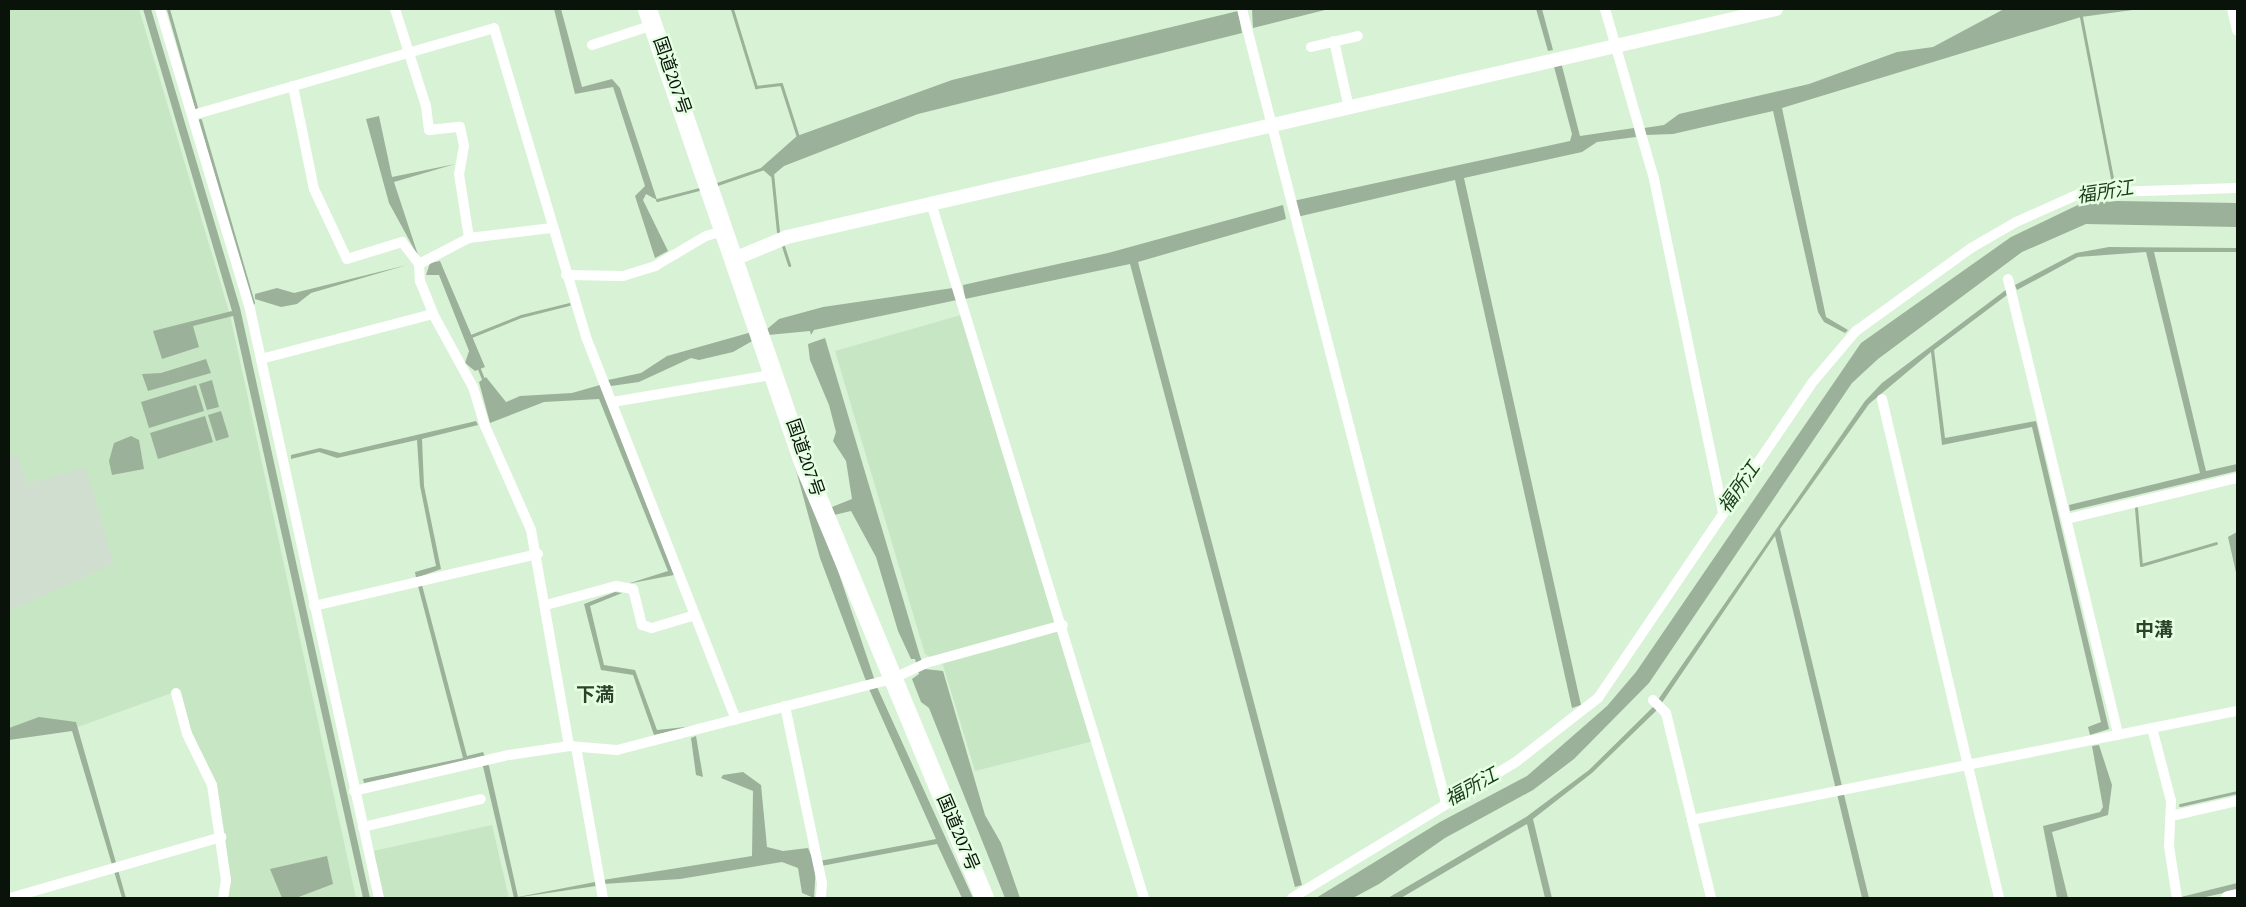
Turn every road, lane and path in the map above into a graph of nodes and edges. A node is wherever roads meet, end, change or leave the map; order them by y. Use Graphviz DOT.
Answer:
graph roads {
  1 [pos="160,9"];
  2 [pos="395,9"];
  3 [pos="1242,9"];
  4 [pos="1605,9"];
  5 [pos="1776,9"];
  6 [pos="2232,9"];
  7 [pos="652,14"];
  8 [pos="2237,30"];
  9 [pos="1358,36"];
  10 [pos="1334,41"];
  11 [pos="592,45"];
  12 [pos="1311,47"];
  13 [pos="1613,47"];
  14 [pos="407,51"];
  15 [pos="293,86"];
  16 [pos="1349,108"];
  17 [pos="193,115"];
  18 [pos="1269,126"];
  19 [pos="2237,188"];
  20 [pos="932,206"];
  21 [pos="552,228"];
  22 [pos="724,231"];
  23 [pos="469,238"];
  24 [pos="734,259"];
  25 [pos="424,262"];
  26 [pos="566,275"];
  27 [pos="2008,279"];
  28 [pos="433,314"];
  29 [pos="261,359"];
  30 [pos="776,374"];
  31 [pos="1882,399"];
  32 [pos="613,402"];
  33 [pos="2237,478"];
  34 [pos="1723,513"];
  35 [pos="2067,519"];
  36 [pos="538,554"];
  37 [pos="318,604"];
  38 [pos="546,605"];
  39 [pos="696,615"];
  40 [pos="1063,624"];
  41 [pos="886,681"];
  42 [pos="176,693"];
  43 [pos="1653,700"];
  44 [pos="785,706"];
  45 [pos="2237,711"];
  46 [pos="736,720"];
  47 [pos="2152,728"];
  48 [pos="2118,735"];
  49 [pos="573,746"];
  50 [pos="1970,765"];
  51 [pos="354,791"];
  52 [pos="481,799"];
  53 [pos="2237,801"];
  54 [pos="1446,803"];
  55 [pos="2171,816"];
  56 [pos="1692,820"];
  57 [pos="363,827"];
  58 [pos="220,837"];
  59 [pos="2237,896"];
  60 [pos="10,898"];
  61 [pos="223,898"];
  62 [pos="379,898"];
  63 [pos="603,898"];
  64 [pos="821,898"];
  65 [pos="984,898"];
  66 [pos="1144,898"];
  67 [pos="1292,898"];
  68 [pos="1710,898"];
  69 [pos="1999,898"];
  70 [pos="2177,898"];
  71 [pos="2228,898"];
  1 -- 17 [label="street"];
  2 -- 14 [label="street"];
  3 -- 18 [label="street"];
  4 -- 13 [label="street"];
  5 -- 13 [label="street"];
  6 -- 8 [label="street"];
  7 -- 11 [label="street"];
  7 -- 22 [label="highway, 国道207号"];
  9 -- 10 [label="street"];
  10 -- 12 [label="street"];
  10 -- 16 [label="street"];
  13 -- 16 [label="street"];
  13 -- 34 [label="street"];
  14 -- 15 [label="street"];
  14 -- 21 [label="street"];
  14 -- 23 [label="street"];
  15 -- 17 [label="street"];
  15 -- 25 [label="street"];
  16 -- 18 [label="street"];
  17 -- 29 [label="street"];
  18 -- 20 [label="street"];
  18 -- 54 [label="street"];
  19 -- 34 [label="street"];
  20 -- 24 [label="street"];
  20 -- 40 [label="street"];
  21 -- 23 [label="street"];
  21 -- 26 [label="street"];
  22 -- 24 [label="highway, 国道207号"];
  22 -- 26 [label="street"];
  23 -- 25 [label="street"];
  24 -- 30 [label="highway, 国道207号"];
  25 -- 28 [label="street"];
  26 -- 32 [label="street"];
  27 -- 35 [label="street"];
  28 -- 29 [label="street"];
  28 -- 36 [label="street"];
  29 -- 37 [label="street"];
  30 -- 32 [label="street"];
  30 -- 41 [label="highway, 国道207号"];
  31 -- 50 [label="street"];
  32 -- 39 [label="street"];
  33 -- 35 [label="street"];
  34 -- 54 [label="street"];
  35 -- 48 [label="street"];
  36 -- 37 [label="street"];
  36 -- 38 [label="street"];
  37 -- 51 [label="street"];
  38 -- 39 [label="street"];
  38 -- 49 [label="street"];
  39 -- 46 [label="street"];
  40 -- 41 [label="street"];
  40 -- 66 [label="street"];
  41 -- 44 [label="street"];
  41 -- 65 [label="highway, 国道207号"];
  42 -- 58 [label="street"];
  43 -- 56 [label="street"];
  44 -- 46 [label="street"];
  44 -- 64 [label="street"];
  45 -- 47 [label="street"];
  46 -- 49 [label="street"];
  47 -- 48 [label="street"];
  47 -- 55 [label="street"];
  48 -- 50 [label="street"];
  49 -- 51 [label="street"];
  49 -- 63 [label="street"];
  50 -- 56 [label="street"];
  50 -- 69 [label="street"];
  51 -- 57 [label="street"];
  52 -- 57 [label="street"];
  53 -- 55 [label="street"];
  54 -- 67 [label="street"];
  55 -- 70 [label="street"];
  56 -- 68 [label="street"];
  57 -- 62 [label="street"];
  58 -- 60 [label="street"];
  58 -- 61 [label="street"];
  59 -- 71 [label="street"];
}
